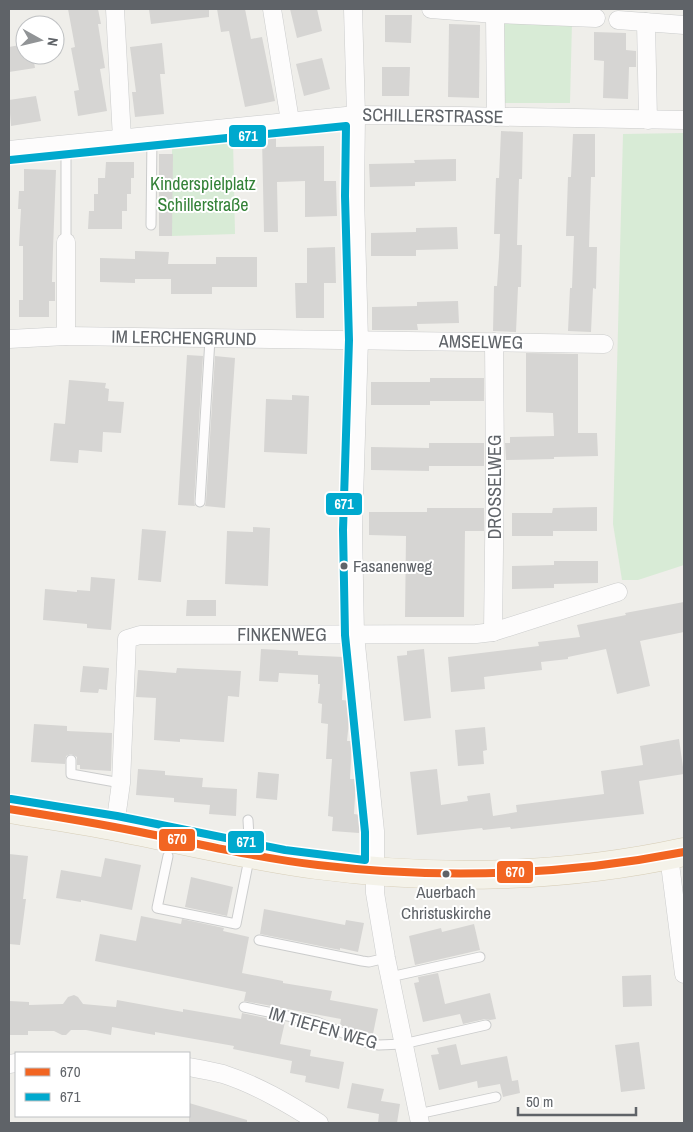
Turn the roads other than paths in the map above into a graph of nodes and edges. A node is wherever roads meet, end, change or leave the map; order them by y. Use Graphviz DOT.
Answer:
graph roads {
  1 [pos="115,9"];
  2 [pos="272,9"];
  3 [pos="353,9"];
  4 [pos="431,9"];
  5 [pos="495,14"];
  6 [pos="596,18"];
  7 [pos="618,20"];
  8 [pos="646,22"];
  9 [pos="684,25"];
  10 [pos="356,116"];
  11 [pos="496,117"];
  12 [pos="648,120"];
  13 [pos="684,120"];
  14 [pos="290,121"];
  15 [pos="152,136"];
  16 [pos="122,139"];
  17 [pos="66,144"];
  18 [pos="9,150"];
  19 [pos="151,225"];
  20 [pos="66,242"];
  21 [pos="66,336"];
  22 [pos="9,339"];
  23 [pos="210,339"];
  24 [pos="359,340"];
  25 [pos="494,342"];
  26 [pos="604,344"];
  27 [pos="200,502"];
  28 [pos="618,592"];
  29 [pos="493,632"];
  30 [pos="354,635"];
  31 [pos="71,760"];
  32 [pos="121,783"];
  33 [pos="9,809"];
  34 [pos="248,820"];
  35 [pos="115,826"];
  36 [pos="250,854"];
  37 [pos="677,854"];
  38 [pos="168,856"];
  39 [pos="375,872"];
  40 [pos="259,940"];
  41 [pos="386,958"];
  42 [pos="480,958"];
  43 [pos="684,974"];
  44 [pos="390,977"];
  45 [pos="244,1007"];
  46 [pos="486,1025"];
  47 [pos="403,1044"];
  48 [pos="190,1067"];
  49 [pos="496,1096"];
  50 [pos="419,1119"];
  51 [pos="319,1123"];
  1 -- 16 [label="street"];
  2 -- 14 [label="street"];
  3 -- 10 [label="street"];
  4 -- 5 [label="street"];
  5 -- 6 [label="street"];
  5 -- 11 [label="street"];
  7 -- 8 [label="street"];
  8 -- 9 [label="street"];
  8 -- 12 [label="street"];
  10 -- 11 [label="street, SCHILLERSTRASSE"];
  10 -- 14 [label="street, SCHILLERSTRASSE"];
  10 -- 24 [label="street"];
  11 -- 12 [label="street, SCHILLERSTRASSE"];
  12 -- 13 [label="street, SCHILLERSTRASSE"];
  14 -- 15 [label="street, SCHILLERSTRASSE"];
  15 -- 16 [label="street, SCHILLERSTRASSE"];
  15 -- 19 [label="lane"];
  16 -- 17 [label="street, SCHILLERSTRASSE"];
  17 -- 18 [label="street, SCHILLERSTRASSE"];
  17 -- 20 [label="lane"];
  20 -- 21 [label="street"];
  21 -- 22 [label="street, IM LERCHENGRUND"];
  21 -- 23 [label="street, IM LERCHENGRUND"];
  23 -- 24 [label="street, IM LERCHENGRUND"];
  23 -- 27 [label="lane"];
  24 -- 25 [label="street, AMSELWEG"];
  24 -- 30 [label="street"];
  25 -- 26 [label="street, AMSELWEG"];
  25 -- 29 [label="street, DROSSELWEG"];
  28 -- 29 [label="street, FINKENWEG"];
  29 -- 30 [label="street, FINKENWEG"];
  30 -- 32 [label="street, FINKENWEG"];
  30 -- 39 [label="street"];
  31 -- 32 [label="lane"];
  32 -- 35 [label="street, FINKENWEG"];
  33 -- 35 [label="main road"];
  34 -- 36 [label="lane"];
  35 -- 36 [label="main road"];
  36 -- 38 [label="lane"];
  36 -- 39 [label="main road"];
  37 -- 39 [label="main road"];
  37 -- 43 [label="street"];
  39 -- 41 [label="street, IM TIEFEN WEG"];
  40 -- 41 [label="lane"];
  41 -- 44 [label="street, IM TIEFEN WEG"];
  42 -- 44 [label="lane"];
  44 -- 47 [label="street, IM TIEFEN WEG"];
  45 -- 47 [label="lane, IM TIEFEN WEG"];
  46 -- 47 [label="lane, IM TIEFEN WEG"];
  47 -- 50 [label="street, IM TIEFEN WEG"];
  48 -- 51 [label="street"];
  49 -- 50 [label="lane, IM TIEFEN WEG"];
}
